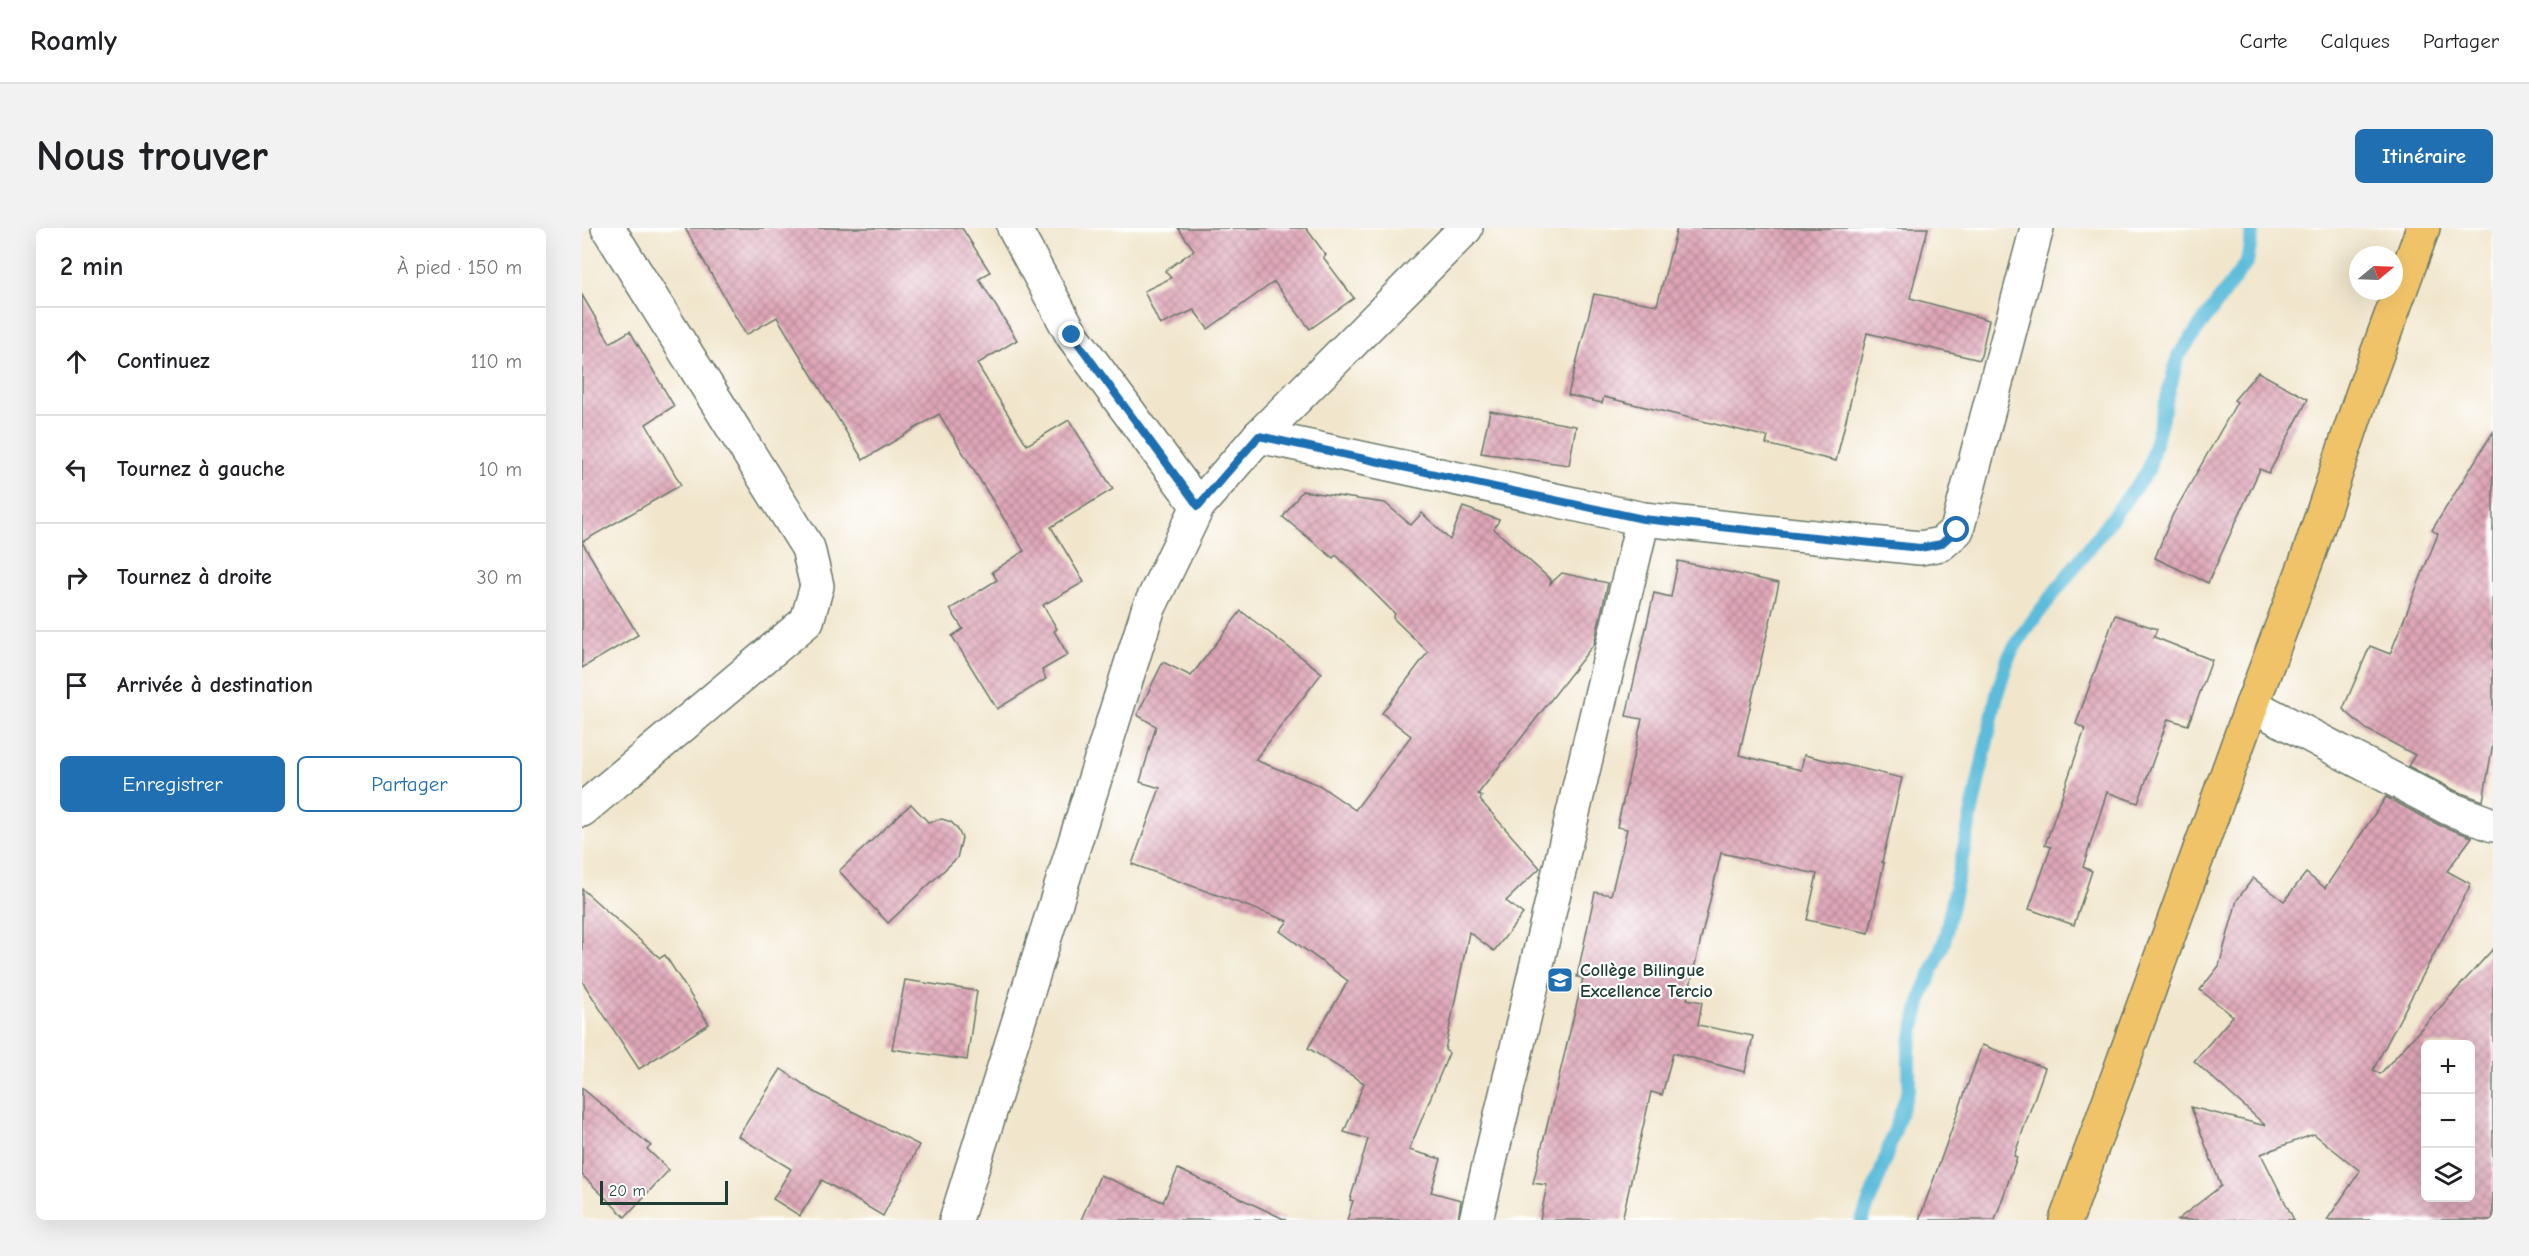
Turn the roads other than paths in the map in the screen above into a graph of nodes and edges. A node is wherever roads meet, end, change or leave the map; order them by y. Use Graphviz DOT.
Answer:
graph roads {
  1 [pos="608,228"];
  2 [pos="1014,228"];
  3 [pos="1466,228"];
  4 [pos="2037,228"];
  5 [pos="2423,228"];
  6 [pos="1259,436"];
  7 [pos="1198,506"];
  8 [pos="1643,519"];
  9 [pos="2252,705"];
  10 [pos="582,810"];
  11 [pos="2493,825"];
  12 [pos="956,1220"];
  13 [pos="1476,1220"];
  14 [pos="2066,1220"];
  1 -- 10 [label="street"];
  2 -- 7 [label="street"];
  3 -- 6 [label="street"];
  4 -- 8 [label="street"];
  5 -- 9 [label="main road"];
  6 -- 7 [label="street"];
  6 -- 8 [label="street"];
  7 -- 12 [label="street"];
  8 -- 13 [label="street"];
  9 -- 11 [label="street"];
  9 -- 14 [label="main road"];
}
